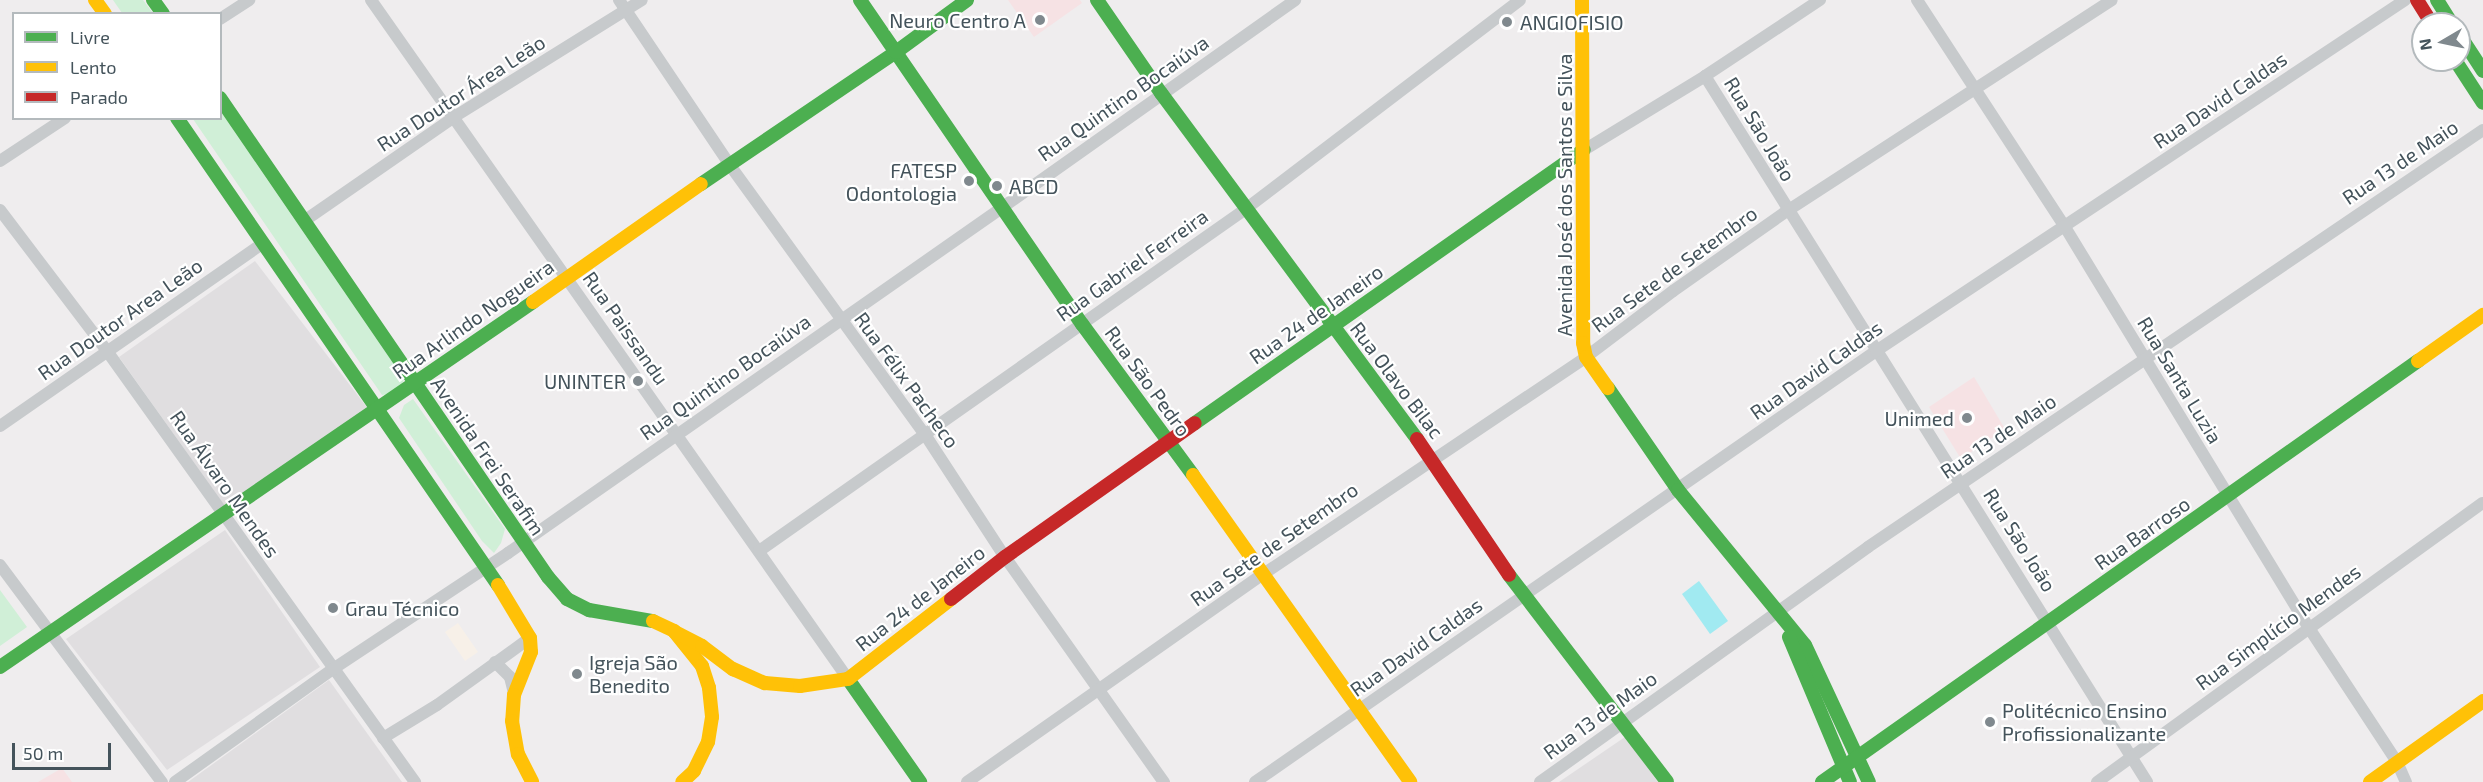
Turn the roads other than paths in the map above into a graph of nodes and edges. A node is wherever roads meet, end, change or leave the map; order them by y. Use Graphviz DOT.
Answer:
graph roads {
  1 [pos="249,0"];
  2 [pos="371,0"];
  3 [pos="619,0"];
  4 [pos="642,0"];
  5 [pos="860,0"];
  6 [pos="967,0"];
  7 [pos="1097,0"];
  8 [pos="1295,0"];
  9 [pos="1520,0"];
  10 [pos="1582,0"];
  11 [pos="1820,0"];
  12 [pos="1917,0"];
  13 [pos="2112,0"];
  14 [pos="2405,0"];
  15 [pos="627,11"];
  16 [pos="222,18"];
  17 [pos="896,52"];
  18 [pos="2471,52"];
  19 [pos="2483,71"];
  20 [pos="2464,72"];
  21 [pos="1705,76"];
  22 [pos="1973,88"];
  23 [pos="1161,93"];
  24 [pos="222,101"];
  25 [pos="2483,103"];
  26 [pos="454,117"];
  27 [pos="62,120"];
  28 [pos="178,120"];
  29 [pos="2483,130"];
  30 [pos="1584,150"];
  31 [pos="0,161"];
  32 [pos="729,164"];
  33 [pos="1003,207"];
  34 [pos="1247,207"];
  35 [pos="0,210"];
  36 [pos="1787,211"];
  37 [pos="304,221"];
  38 [pos="2065,228"];
  39 [pos="262,244"];
  40 [pos="566,277"];
  41 [pos="2483,315"];
  42 [pos="840,320"];
  43 [pos="1082,324"];
  44 [pos="1332,326"];
  45 [pos="107,351"];
  46 [pos="1876,351"];
  47 [pos="1586,357"];
  48 [pos="2145,359"];
  49 [pos="415,384"];
  50 [pos="377,411"];
  51 [pos="0,426"];
  52 [pos="677,434"];
  53 [pos="926,436"];
  54 [pos="1169,441"];
  55 [pos="1432,460"];
  56 [pos="1962,484"];
  57 [pos="1678,490"];
  58 [pos="2228,497"];
  59 [pos="2483,503"];
  60 [pos="223,514"];
  61 [pos="523,542"];
  62 [pos="759,551"];
  63 [pos="1005,557"];
  64 [pos="0,565"];
  65 [pos="486,568"];
  66 [pos="1262,575"];
  67 [pos="1524,597"];
  68 [pos="1779,614"];
  69 [pos="2048,621"];
  70 [pos="2309,628"];
  71 [pos="674,632"];
  72 [pos="49,633"];
  73 [pos="530,638"];
  74 [pos="495,662"];
  75 [pos="0,667"];
  76 [pos="333,669"];
  77 [pos="848,679"];
  78 [pos="1101,690"];
  79 [pos="514,695"];
  80 [pos="2483,701"];
  81 [pos="1358,710"];
  82 [pos="1622,723"];
  83 [pos="383,738"];
  84 [pos="518,754"];
  85 [pos="1858,757"];
  86 [pos="2132,757"];
  87 [pos="2397,762"];
  88 [pos="1843,767"];
  89 [pos="692,777"];
  90 [pos="412,781"];
  91 [pos="162,782"];
  92 [pos="175,782"];
  93 [pos="526,782"];
  94 [pos="532,782"];
  95 [pos="682,782"];
  96 [pos="920,782"];
  97 [pos="967,782"];
  98 [pos="1164,782"];
  99 [pos="1256,782"];
  100 [pos="1410,782"];
  101 [pos="1540,782"];
  102 [pos="1668,782"];
  103 [pos="1822,782"];
  104 [pos="1850,782"];
  105 [pos="1869,782"];
  106 [pos="2097,782"];
  107 [pos="2147,782"];
  108 [pos="2370,782"];
  109 [pos="2406,782"];
  1 -- 16 [label="street"];
  2 -- 26 [label="street, Rua Paissandu"];
  3 -- 15 [label="street, Rua Félix Pacheco"];
  4 -- 15 [label="street, Rua Doutor Área Leão"];
  5 -- 17 [label="street, Rua São Pedro"];
  6 -- 17 [label="street, Rua Arlindo Nogueira"];
  7 -- 23 [label="street, Rua Olavo Bilac"];
  8 -- 23 [label="street, Rua Quintino Bocaiúva"];
  9 -- 34 [label="street, Rua Gabriel Ferreira"];
  10 -- 30 [label="street, Avenida José dos Santos e Silva"];
  11 -- 21 [label="street, Rua 24 de Janeiro"];
  12 -- 22 [label="street, Rua Santa Luzia"];
  13 -- 22 [label="street, Rua Sete de Setembro"];
  14 -- 38 [label="street, Rua David Caldas"];
  15 -- 26 [label="street, Rua Doutor Área Leão"];
  15 -- 32 [label="street, Rua Félix Pacheco"];
  17 -- 32 [label="street, Rua Arlindo Nogueira"];
  17 -- 33 [label="street, Rua São Pedro"];
  18 -- 19 [label="street"];
  20 -- 25 [label="street"];
  21 -- 30 [label="street, Rua 24 de Janeiro"];
  21 -- 36 [label="street, Rua São João"];
  22 -- 36 [label="street, Rua Sete de Setembro"];
  22 -- 38 [label="street, Rua Santa Luzia"];
  23 -- 33 [label="street, Rua Quintino Bocaiúva"];
  23 -- 34 [label="street, Rua Olavo Bilac"];
  24 -- 37 [label="street, Avenida Frei Serafim"];
  26 -- 37 [label="street, Rua Doutor Área Leão"];
  26 -- 40 [label="street, Rua Paissandu"];
  27 -- 31 [label="street"];
  28 -- 39 [label="street"];
  29 -- 48 [label="street, Rua 13 de Maio"];
  30 -- 44 [label="street, Rua 24 de Janeiro"];
  30 -- 47 [label="street, Avenida José dos Santos e Silva"];
  32 -- 40 [label="street, Rua Arlindo Nogueira"];
  32 -- 42 [label="street, Rua Félix Pacheco"];
  33 -- 42 [label="street, Rua Quintino Bocaiúva"];
  33 -- 43 [label="street, Rua São Pedro"];
  34 -- 43 [label="street, Rua Gabriel Ferreira"];
  34 -- 44 [label="street, Rua Olavo Bilac"];
  35 -- 45 [label="street, Rua Álvaro Mendes"];
  36 -- 46 [label="street, Rua São João"];
  36 -- 47 [label="street, Rua Sete de Setembro"];
  37 -- 49 [label="street, Avenida Frei Serafim"];
  38 -- 46 [label="street, Rua David Caldas"];
  38 -- 48 [label="street, Rua Santa Luzia"];
  39 -- 45 [label="street, Rua Doutor Area Leão"];
  39 -- 50 [label="street"];
  40 -- 49 [label="street, Rua Arlindo Nogueira"];
  40 -- 52 [label="street, Rua Paissandu"];
  41 -- 58 [label="street, Rua Barroso"];
  42 -- 52 [label="street, Rua Quintino Bocaiúva"];
  42 -- 53 [label="street, Rua Félix Pacheco"];
  43 -- 53 [label="street, Rua Gabriel Ferreira"];
  43 -- 54 [label="street, Rua São Pedro"];
  44 -- 54 [label="street, Rua 24 de Janeiro"];
  44 -- 55 [label="street, Rua Olavo Bilac"];
  45 -- 51 [label="street, Rua Doutor Area Leão"];
  45 -- 60 [label="street, Rua Álvaro Mendes"];
  46 -- 56 [label="street, Rua São João"];
  46 -- 57 [label="street, Rua David Caldas"];
  47 -- 55 [label="street, Rua Sete de Setembro"];
  47 -- 57 [label="street, Avenida José dos Santos e Silva"];
  48 -- 56 [label="street, Rua 13 de Maio"];
  48 -- 58 [label="street, Rua Santa Luzia"];
  49 -- 50 [label="street, Rua Arlindo Nogueira"];
  49 -- 61 [label="street, Avenida Frei Serafim"];
  50 -- 60 [label="street, Rua Arlindo Nogueira"];
  50 -- 65 [label="street"];
  52 -- 61 [label="street, Rua Quintino Bocaiúva"];
  52 -- 62 [label="street, Rua Paissandu"];
  53 -- 62 [label="street, Rua Gabriel Ferreira"];
  53 -- 63 [label="street, Rua Félix Pacheco"];
  54 -- 63 [label="street, Rua 24 de Janeiro"];
  54 -- 66 [label="street, Rua São Pedro"];
  55 -- 66 [label="street, Rua Sete de Setembro"];
  55 -- 67 [label="street, Rua Olavo Bilac"];
  56 -- 68 [label="street, Rua 13 de Maio"];
  56 -- 69 [label="street, Rua São João"];
  57 -- 67 [label="street, Rua David Caldas"];
  57 -- 68 [label="street, Avenida José dos Santos e Silva"];
  58 -- 69 [label="street, Rua Barroso"];
  58 -- 70 [label="street, Rua Santa Luzia"];
  59 -- 70 [label="street, Rua Simplício Mendes"];
  60 -- 72 [label="street, Rua Arlindo Nogueira"];
  60 -- 76 [label="street, Rua Álvaro Mendes"];
  61 -- 65 [label="street, Rua Quintino Bocaiúva"];
  61 -- 71 [label="street, Avenida Frei Serafim"];
  62 -- 77 [label="street, Rua Paissandu"];
  63 -- 77 [label="street, Rua 24 de Janeiro"];
  63 -- 78 [label="street, Rua Félix Pacheco"];
  64 -- 72 [label="street"];
  65 -- 73 [label="street"];
  65 -- 76 [label="street, Rua Quintino Bocaiúva"];
  66 -- 78 [label="street, Rua Sete de Setembro"];
  66 -- 81 [label="street, Rua São Pedro"];
  67 -- 81 [label="street, Rua David Caldas"];
  67 -- 82 [label="street, Rua Olavo Bilac"];
  68 -- 82 [label="street, Rua 13 de Maio"];
  68 -- 85 [label="street, Avenida José dos Santos e Silva"];
  68 -- 88 [label="street, Avenida José dos Santos e Silva"];
  69 -- 85 [label="street, Rua Barroso"];
  69 -- 86 [label="street, Rua São João"];
  70 -- 86 [label="street, Rua Simplício Mendes"];
  70 -- 87 [label="street, Rua Santa Luzia"];
  71 -- 77 [label="street"];
  71 -- 89 [label="street, Avenida Frei Serafim"];
  72 -- 75 [label="street, Rua Arlindo Nogueira"];
  72 -- 91 [label="street"];
  73 -- 74 [label="street"];
  73 -- 79 [label="street"];
  74 -- 79 [label="street"];
  74 -- 83 [label="street"];
  76 -- 83 [label="street, Rua Álvaro Mendes"];
  76 -- 92 [label="street, Rua Quintino Bocaiúva"];
  77 -- 96 [label="street"];
  78 -- 97 [label="street, Rua Sete de Setembro"];
  78 -- 98 [label="street, Rua Félix Pacheco"];
  79 -- 84 [label="street"];
  80 -- 87 [label="street"];
  81 -- 99 [label="street, Rua David Caldas"];
  81 -- 100 [label="street, Rua São Pedro"];
  82 -- 101 [label="street, Rua 13 de Maio"];
  82 -- 102 [label="street, Rua Olavo Bilac"];
  83 -- 90 [label="street, Rua Álvaro Mendes"];
  84 -- 93 [label="street"];
  84 -- 94 [label="street"];
  85 -- 88 [label="street, Rua Barroso"];
  85 -- 105 [label="street, Avenida José dos Santos e Silva"];
  86 -- 106 [label="street, Rua Simplício Mendes"];
  86 -- 107 [label="street, Rua São João"];
  87 -- 108 [label="street"];
  87 -- 109 [label="street, Rua Santa Luzia"];
  88 -- 103 [label="street, Rua Barroso"];
  88 -- 104 [label="street, Avenida José dos Santos e Silva"];
  89 -- 95 [label="street, Avenida Frei Serafim"];
}
